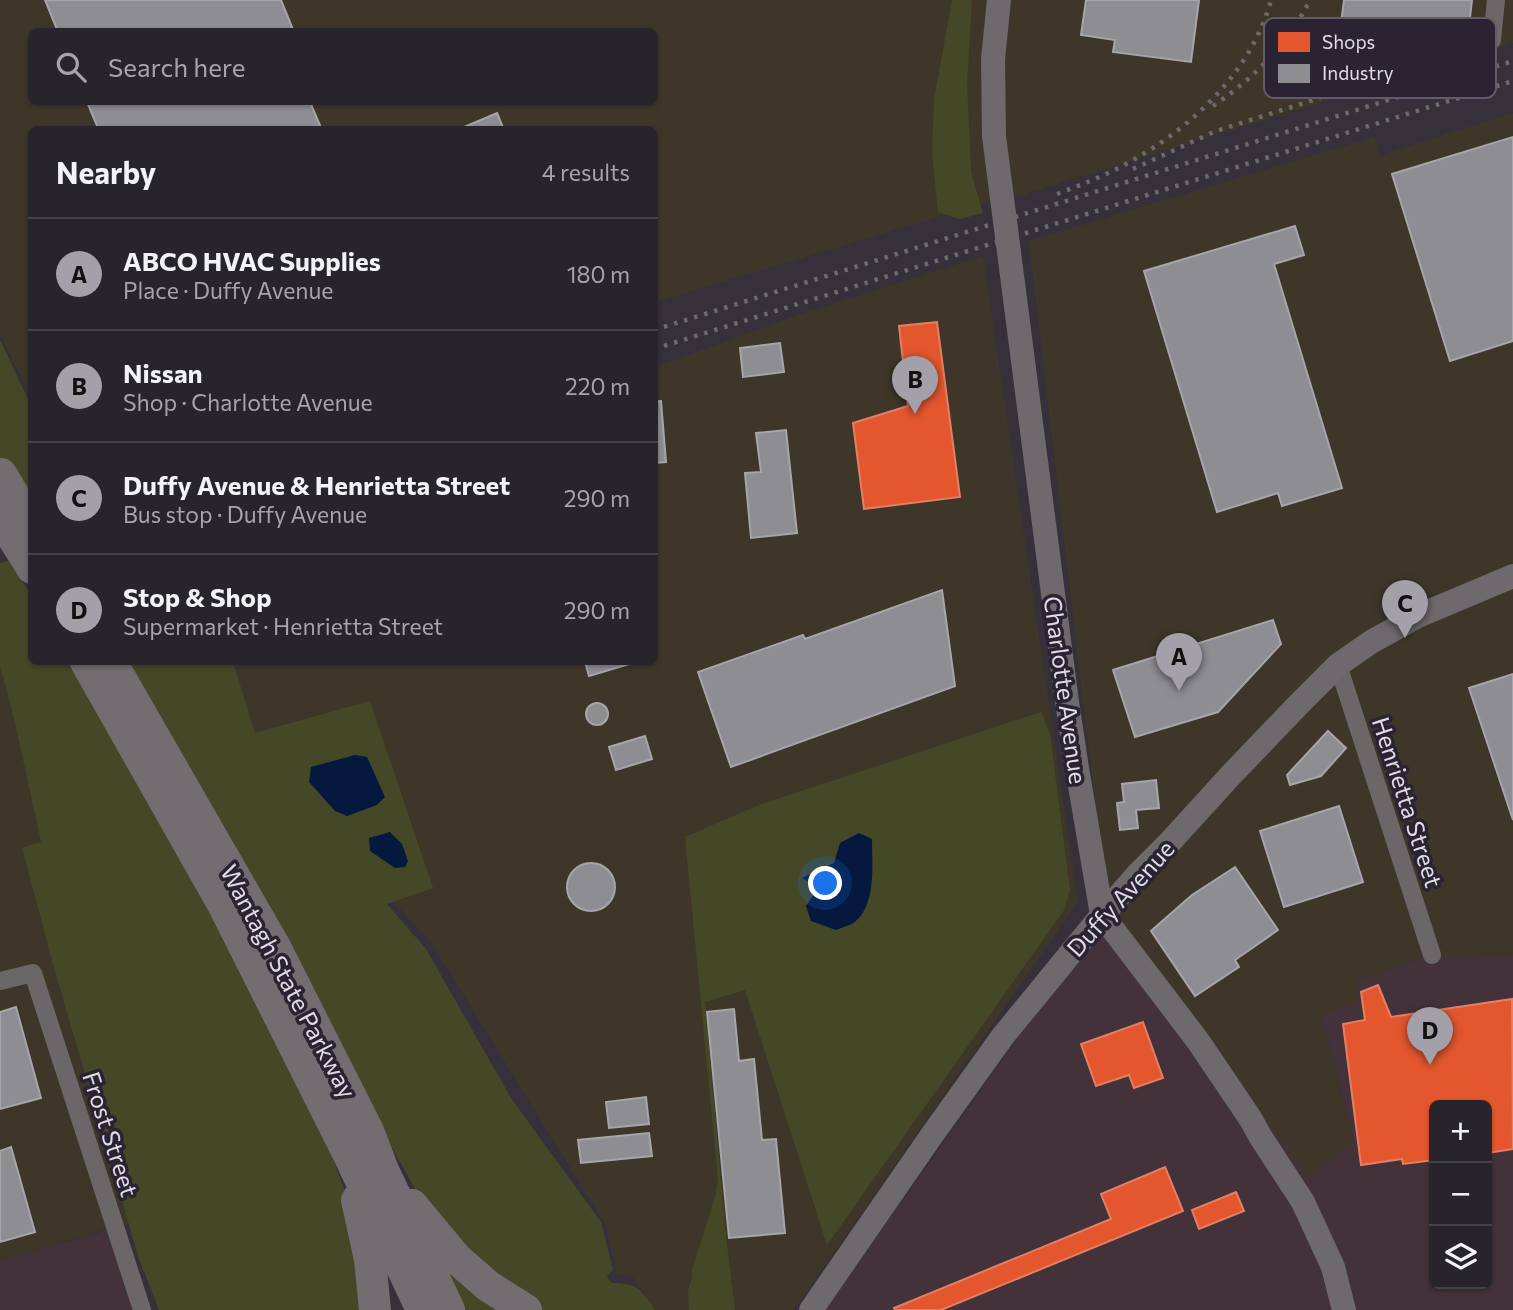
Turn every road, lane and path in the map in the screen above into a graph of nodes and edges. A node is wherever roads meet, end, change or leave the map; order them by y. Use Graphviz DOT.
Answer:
graph roads {
  1 [pos="999,0"];
  2 [pos="1496,0"];
  3 [pos="1494,18"];
  4 [pos="1,473"];
  5 [pos="0,517"];
  6 [pos="28,519"];
  7 [pos="28,562"];
  8 [pos="1513,576"];
  9 [pos="88,665"];
  10 [pos="113,665"];
  11 [pos="1338,665"];
  12 [pos="1102,915"];
  13 [pos="1432,955"];
  14 [pos="0,981"];
  15 [pos="347,1150"];
  16 [pos="383,1170"];
  17 [pos="142,1310"];
  18 [pos="375,1310"];
  19 [pos="422,1310"];
  20 [pos="449,1310"];
  21 [pos="526,1310"];
  22 [pos="811,1310"];
  23 [pos="1344,1310"];
  1 -- 12 [label="street, Charlotte Avenue"];
  2 -- 3 [label="street"];
  4 -- 6 [label="highway, bridge"];
  5 -- 7 [label="highway, bridge"];
  8 -- 11 [label="street, Duffy Avenue"];
  9 -- 15 [label="highway, Wantagh State Parkway"];
  10 -- 16 [label="highway, Wantagh State Parkway"];
  11 -- 12 [label="street, Duffy Avenue"];
  11 -- 13 [label="street, Henrietta Street"];
  12 -- 22 [label="street, Duffy Avenue"];
  12 -- 23 [label="street, Charlotte Avenue"];
  14 -- 17 [label="street, Frost Street"];
  15 -- 18 [label="highway"];
  15 -- 19 [label="highway, Wantagh State Parkway"];
  16 -- 20 [label="highway, Wantagh State Parkway"];
  16 -- 21 [label="highway"];
}
